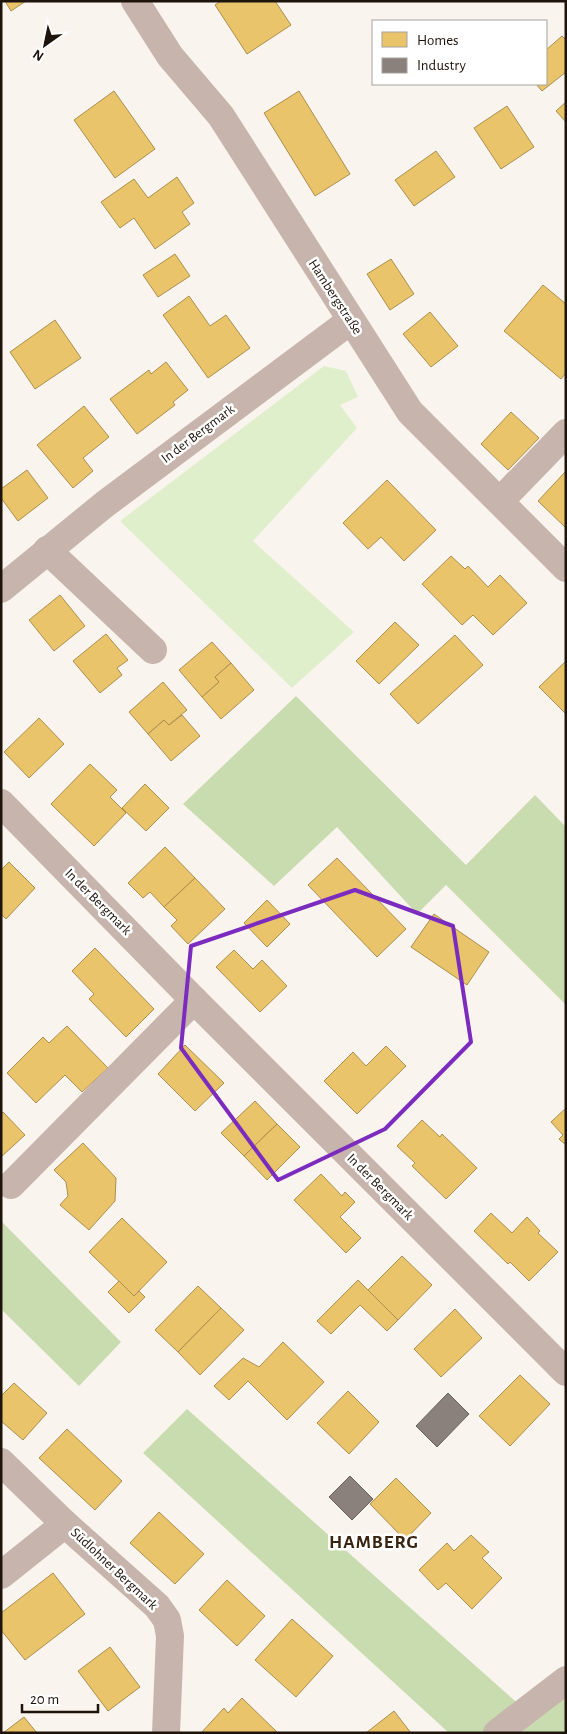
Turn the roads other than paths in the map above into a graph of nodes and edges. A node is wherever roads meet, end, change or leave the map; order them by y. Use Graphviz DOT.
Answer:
graph roads {
  1 [pos="135,1"];
  2 [pos="350,321"];
  3 [pos="566,433"];
  4 [pos="500,501"];
  5 [pos="47,550"];
  6 [pos="566,568"];
  7 [pos="1,590"];
  8 [pos="153,650"];
  9 [pos="1,803"];
  10 [pos="194,1000"];
  11 [pos="11,1185"];
  12 [pos="566,1372"];
  13 [pos="1,1462"];
  14 [pos="65,1524"];
  15 [pos="1,1575"];
  16 [pos="566,1680"];
  17 [pos="166,1733"];
  18 [pos="497,1733"];
  1 -- 2 [label="street, Hambergstraße"];
  2 -- 4 [label="street, Hambergstraße"];
  2 -- 5 [label="street, In der Bergmark"];
  3 -- 4 [label="street"];
  4 -- 6 [label="street, Hambergstraße"];
  5 -- 7 [label="street, In der Bergmark"];
  5 -- 8 [label="street"];
  9 -- 10 [label="street, In der Bergmark"];
  10 -- 11 [label="street"];
  10 -- 12 [label="street, In der Bergmark"];
  13 -- 14 [label="street, Südlohner Bergmark"];
  14 -- 15 [label="street, Südlohner Bergmark"];
  14 -- 17 [label="street, Südlohner Bergmark"];
  16 -- 18 [label="street"];
}
